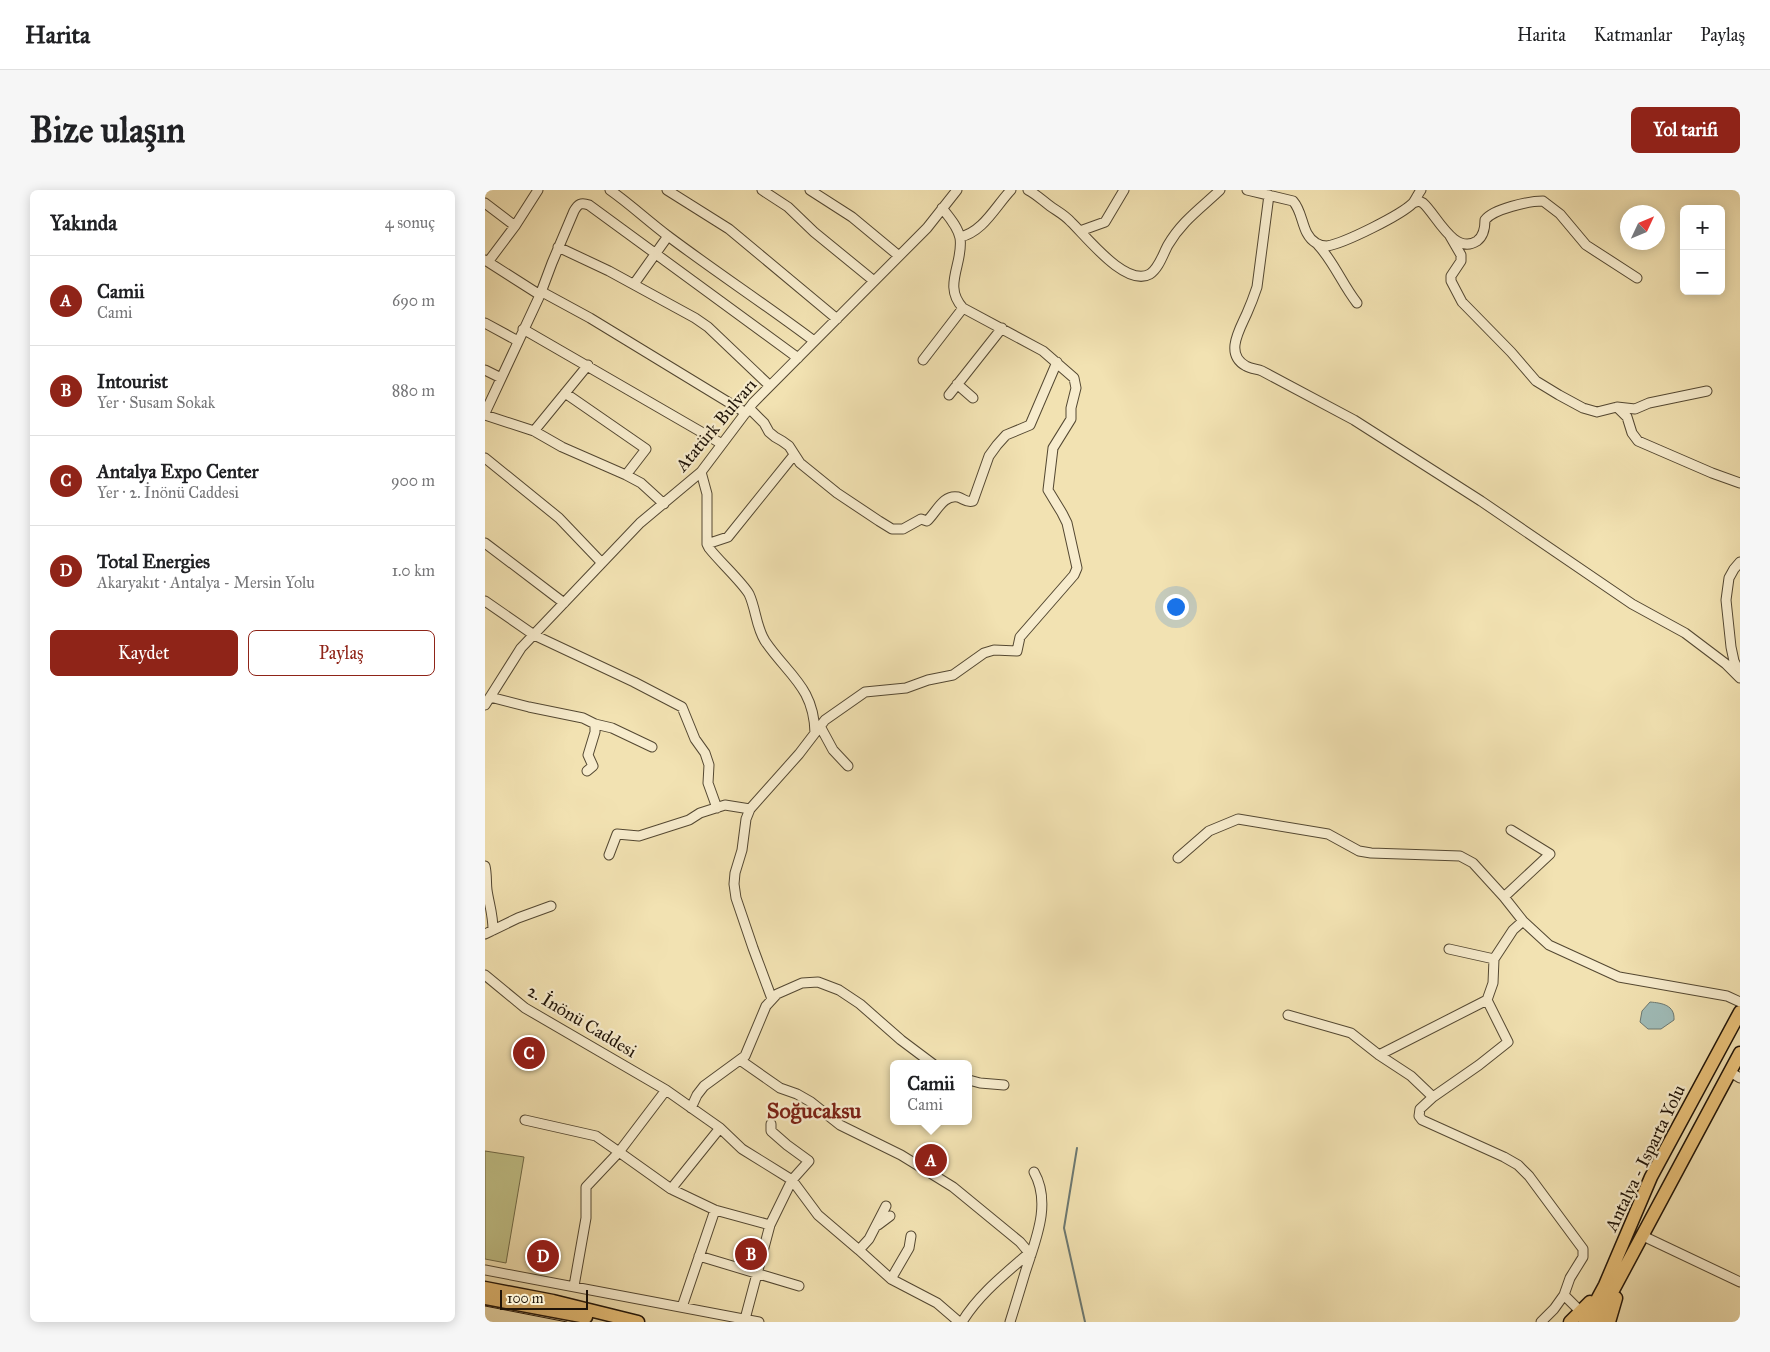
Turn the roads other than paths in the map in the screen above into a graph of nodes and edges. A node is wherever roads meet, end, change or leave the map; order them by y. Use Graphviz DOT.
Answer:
graph roads {
  1 [pos="538,190"];
  2 [pos="610,190"];
  3 [pos="667,190"];
  4 [pos="762,190"];
  5 [pos="810,190"];
  6 [pos="957,190"];
  7 [pos="1011,190"];
  8 [pos="1028,190"];
  9 [pos="1124,190"];
  10 [pos="1220,190"];
  11 [pos="1247,190"];
  12 [pos="1421,190"];
  13 [pos="1269,195"];
  14 [pos="1413,202"];
  15 [pos="485,203"];
  16 [pos="943,208"];
  17 [pos="515,226"];
  18 [pos="1080,231"];
  19 [pos="668,236"];
  20 [pos="1450,236"];
  21 [pos="960,237"];
  22 [pos="1316,243"];
  23 [pos="558,247"];
  24 [pos="657,253"];
  25 [pos="899,256"];
  26 [pos="486,261"];
  27 [pos="1637,278"];
  28 [pos="874,281"];
  29 [pos="634,284"];
  30 [pos="540,295"];
  31 [pos="1357,303"];
  32 [pos="963,308"];
  33 [pos="837,318"];
  34 [pos="485,323"];
  35 [pos="1002,328"];
  36 [pos="523,329"];
  37 [pos="518,341"];
  38 [pos="815,341"];
  39 [pos="798,358"];
  40 [pos="923,360"];
  41 [pos="1057,362"];
  42 [pos="588,365"];
  43 [pos="485,370"];
  44 [pos="501,378"];
  45 [pos="957,384"];
  46 [pos="770,386"];
  47 [pos="1707,391"];
  48 [pos="565,393"];
  49 [pos="949,395"];
  50 [pos="973,398"];
  51 [pos="1617,406"];
  52 [pos="748,411"];
  53 [pos="485,414"];
  54 [pos="534,431"];
  55 [pos="722,444"];
  56 [pos="794,455"];
  57 [pos="485,458"];
  58 [pos="701,472"];
  59 [pos="626,475"];
  60 [pos="1740,484"];
  61 [pos="664,504"];
  62 [pos="485,543"];
  63 [pos="707,544"];
  64 [pos="1740,562"];
  65 [pos="602,563"];
  66 [pos="485,601"];
  67 [pos="564,603"];
  68 [pos="533,635"];
  69 [pos="1740,673"];
  70 [pos="1740,678"];
  71 [pos="488,701"];
  72 [pos="595,724"];
  73 [pos="817,730"];
  74 [pos="652,747"];
  75 [pos="848,766"];
  76 [pos="587,771"];
  77 [pos="717,808"];
  78 [pos="750,809"];
  79 [pos="1511,830"];
  80 [pos="609,855"];
  81 [pos="1178,858"];
  82 [pos="485,866"];
  83 [pos="1505,897"];
  84 [pos="551,906"];
  85 [pos="1523,921"];
  86 [pos="489,932"];
  87 [pos="1449,949"];
  88 [pos="1494,959"];
  89 [pos="485,975"];
  90 [pos="772,999"];
  91 [pos="1487,1000"];
  92 [pos="1740,1002"];
  93 [pos="1740,1012"];
  94 [pos="1288,1015"];
  95 [pos="1740,1053"];
  96 [pos="1379,1055"];
  97 [pos="739,1060"];
  98 [pos="928,1060"];
  99 [pos="1735,1075"];
  100 [pos="972,1081"];
  101 [pos="1004,1086"];
  102 [pos="666,1090"];
  103 [pos="1433,1097"];
  104 [pos="691,1108"];
  105 [pos="525,1120"];
  106 [pos="771,1124"];
  107 [pos="720,1128"];
  108 [pos="619,1152"];
  109 [pos="1034,1172"];
  110 [pos="792,1180"];
  111 [pos="671,1189"];
  112 [pos="886,1206"];
  113 [pos="715,1210"];
  114 [pos="889,1216"];
  115 [pos="770,1225"];
  116 [pos="876,1227"];
  117 [pos="911,1236"];
  118 [pos="1643,1236"];
  119 [pos="859,1250"];
  120 [pos="1030,1254"];
  121 [pos="699,1256"];
  122 [pos="1629,1262"];
  123 [pos="485,1270"];
  124 [pos="756,1273"];
  125 [pos="891,1280"];
  126 [pos="1740,1282"];
  127 [pos="574,1286"];
  128 [pos="799,1286"];
  129 [pos="485,1288"];
  130 [pos="1564,1295"];
  131 [pos="485,1298"];
  132 [pos="682,1307"];
  133 [pos="1583,1317"];
  134 [pos="745,1319"];
  135 [pos="616,1322"];
  136 [pos="638,1322"];
  137 [pos="759,1322"];
  138 [pos="960,1322"];
  139 [pos="1010,1322"];
  140 [pos="1541,1322"];
  141 [pos="1570,1322"];
  142 [pos="1596,1322"];
  143 [pos="1609,1322"];
  1 -- 17 [label="street"];
  2 -- 19 [label="street"];
  3 -- 33 [label="street"];
  4 -- 28 [label="street"];
  5 -- 25 [label="street"];
  6 -- 16 [label="street, Atatürk Bulvarı"];
  7 -- 21 [label="street"];
  8 -- 18 [label="street"];
  9 -- 18 [label="street"];
  10 -- 18 [label="street"];
  11 -- 13 [label="street"];
  12 -- 14 [label="street"];
  13 -- 22 [label="street"];
  13 -- 70 [label="street"];
  14 -- 20 [label="street"];
  14 -- 22 [label="street"];
  15 -- 17 [label="street"];
  16 -- 21 [label="street"];
  16 -- 25 [label="street, Atatürk Bulvarı"];
  17 -- 26 [label="street"];
  19 -- 24 [label="street"];
  19 -- 38 [label="street"];
  20 -- 27 [label="street"];
  20 -- 51 [label="street"];
  21 -- 32 [label="street"];
  22 -- 31 [label="street"];
  23 -- 24 [label="street"];
  23 -- 29 [label="street"];
  23 -- 30 [label="street"];
  24 -- 29 [label="street"];
  24 -- 39 [label="street"];
  25 -- 28 [label="street, Atatürk Bulvarı"];
  26 -- 30 [label="street"];
  28 -- 33 [label="street, Atatürk Bulvarı"];
  29 -- 46 [label="street"];
  30 -- 36 [label="street"];
  30 -- 52 [label="street"];
  32 -- 35 [label="street"];
  32 -- 40 [label="street"];
  33 -- 38 [label="street, Atatürk Bulvarı"];
  34 -- 37 [label="street"];
  35 -- 41 [label="street"];
  35 -- 45 [label="street"];
  36 -- 37 [label="street"];
  36 -- 42 [label="street"];
  37 -- 44 [label="street"];
  38 -- 39 [label="street, Atatürk Bulvarı"];
  39 -- 46 [label="street, Atatürk Bulvarı"];
  41 -- 56 [label="street"];
  41 -- 73 [label="street"];
  42 -- 48 [label="street"];
  42 -- 55 [label="street"];
  43 -- 44 [label="street"];
  44 -- 53 [label="street"];
  45 -- 49 [label="street"];
  45 -- 50 [label="street"];
  46 -- 52 [label="street, Atatürk Bulvarı"];
  47 -- 51 [label="street"];
  48 -- 54 [label="street"];
  48 -- 59 [label="street"];
  51 -- 60 [label="street"];
  52 -- 55 [label="street, Atatürk Bulvarı"];
  52 -- 56 [label="street"];
  53 -- 54 [label="street"];
  54 -- 59 [label="street"];
  55 -- 58 [label="street, Atatürk Bulvarı"];
  56 -- 63 [label="street"];
  57 -- 65 [label="street"];
  58 -- 61 [label="street, Atatürk Bulvarı"];
  58 -- 63 [label="street"];
  59 -- 61 [label="street"];
  61 -- 65 [label="street, Atatürk Bulvarı"];
  62 -- 67 [label="street"];
  63 -- 73 [label="street"];
  64 -- 69 [label="street"];
  65 -- 67 [label="street, Atatürk Bulvarı"];
  66 -- 68 [label="street"];
  67 -- 68 [label="street, Atatürk Bulvarı"];
  68 -- 71 [label="street, Atatürk Bulvarı"];
  68 -- 77 [label="street"];
  71 -- 72 [label="street"];
  72 -- 74 [label="street"];
  72 -- 76 [label="street"];
  73 -- 75 [label="street"];
  73 -- 78 [label="street"];
  77 -- 78 [label="street"];
  77 -- 80 [label="street"];
  78 -- 90 [label="street"];
  79 -- 83 [label="street"];
  81 -- 83 [label="street"];
  82 -- 86 [label="street"];
  83 -- 85 [label="street"];
  84 -- 86 [label="street"];
  85 -- 88 [label="street"];
  85 -- 92 [label="street"];
  87 -- 88 [label="street"];
  88 -- 91 [label="street"];
  89 -- 102 [label="street, 2. İnönü Caddesi"];
  90 -- 97 [label="street"];
  90 -- 98 [label="street"];
  91 -- 96 [label="street"];
  91 -- 103 [label="street"];
  93 -- 133 [label="highway, Antalya - Isparta Yolu"];
  94 -- 96 [label="street"];
  95 -- 99 [label="highway, Antalya - Isparta Yolu"];
  96 -- 103 [label="street"];
  97 -- 104 [label="street"];
  97 -- 120 [label="street"];
  99 -- 118 [label="highway, Antalya - Isparta Yolu"];
  100 -- 101 [label="street"];
  102 -- 104 [label="street, 2. İnönü Caddesi"];
  102 -- 108 [label="street"];
  103 -- 130 [label="street"];
  104 -- 107 [label="street, 2. İnönü Caddesi"];
  105 -- 108 [label="street"];
  106 -- 110 [label="street"];
  107 -- 110 [label="street, 2. İnönü Caddesi"];
  107 -- 111 [label="street"];
  108 -- 111 [label="street"];
  108 -- 127 [label="street"];
  109 -- 120 [label="street"];
  110 -- 115 [label="street"];
  110 -- 119 [label="street"];
  111 -- 113 [label="street"];
  112 -- 116 [label="street"];
  113 -- 115 [label="street"];
  113 -- 121 [label="street"];
  114 -- 116 [label="street"];
  115 -- 124 [label="street"];
  116 -- 119 [label="street"];
  117 -- 125 [label="street"];
  118 -- 122 [label="highway, Antalya - Isparta Yolu"];
  118 -- 126 [label="street"];
  119 -- 125 [label="street"];
  120 -- 138 [label="street"];
  120 -- 139 [label="street"];
  121 -- 124 [label="street"];
  121 -- 132 [label="street"];
  122 -- 142 [label="highway, Antalya - Isparta Yolu"];
  122 -- 143 [label="highway"];
  123 -- 127 [label="street"];
  124 -- 128 [label="street"];
  124 -- 134 [label="street"];
  125 -- 138 [label="street"];
  127 -- 132 [label="street"];
  129 -- 136 [label="highway"];
  130 -- 133 [label="street"];
  130 -- 140 [label="street"];
  131 -- 135 [label="highway"];
  132 -- 134 [label="street"];
  133 -- 141 [label="highway, Antalya - Isparta Yolu"];
  134 -- 137 [label="street"];
}
